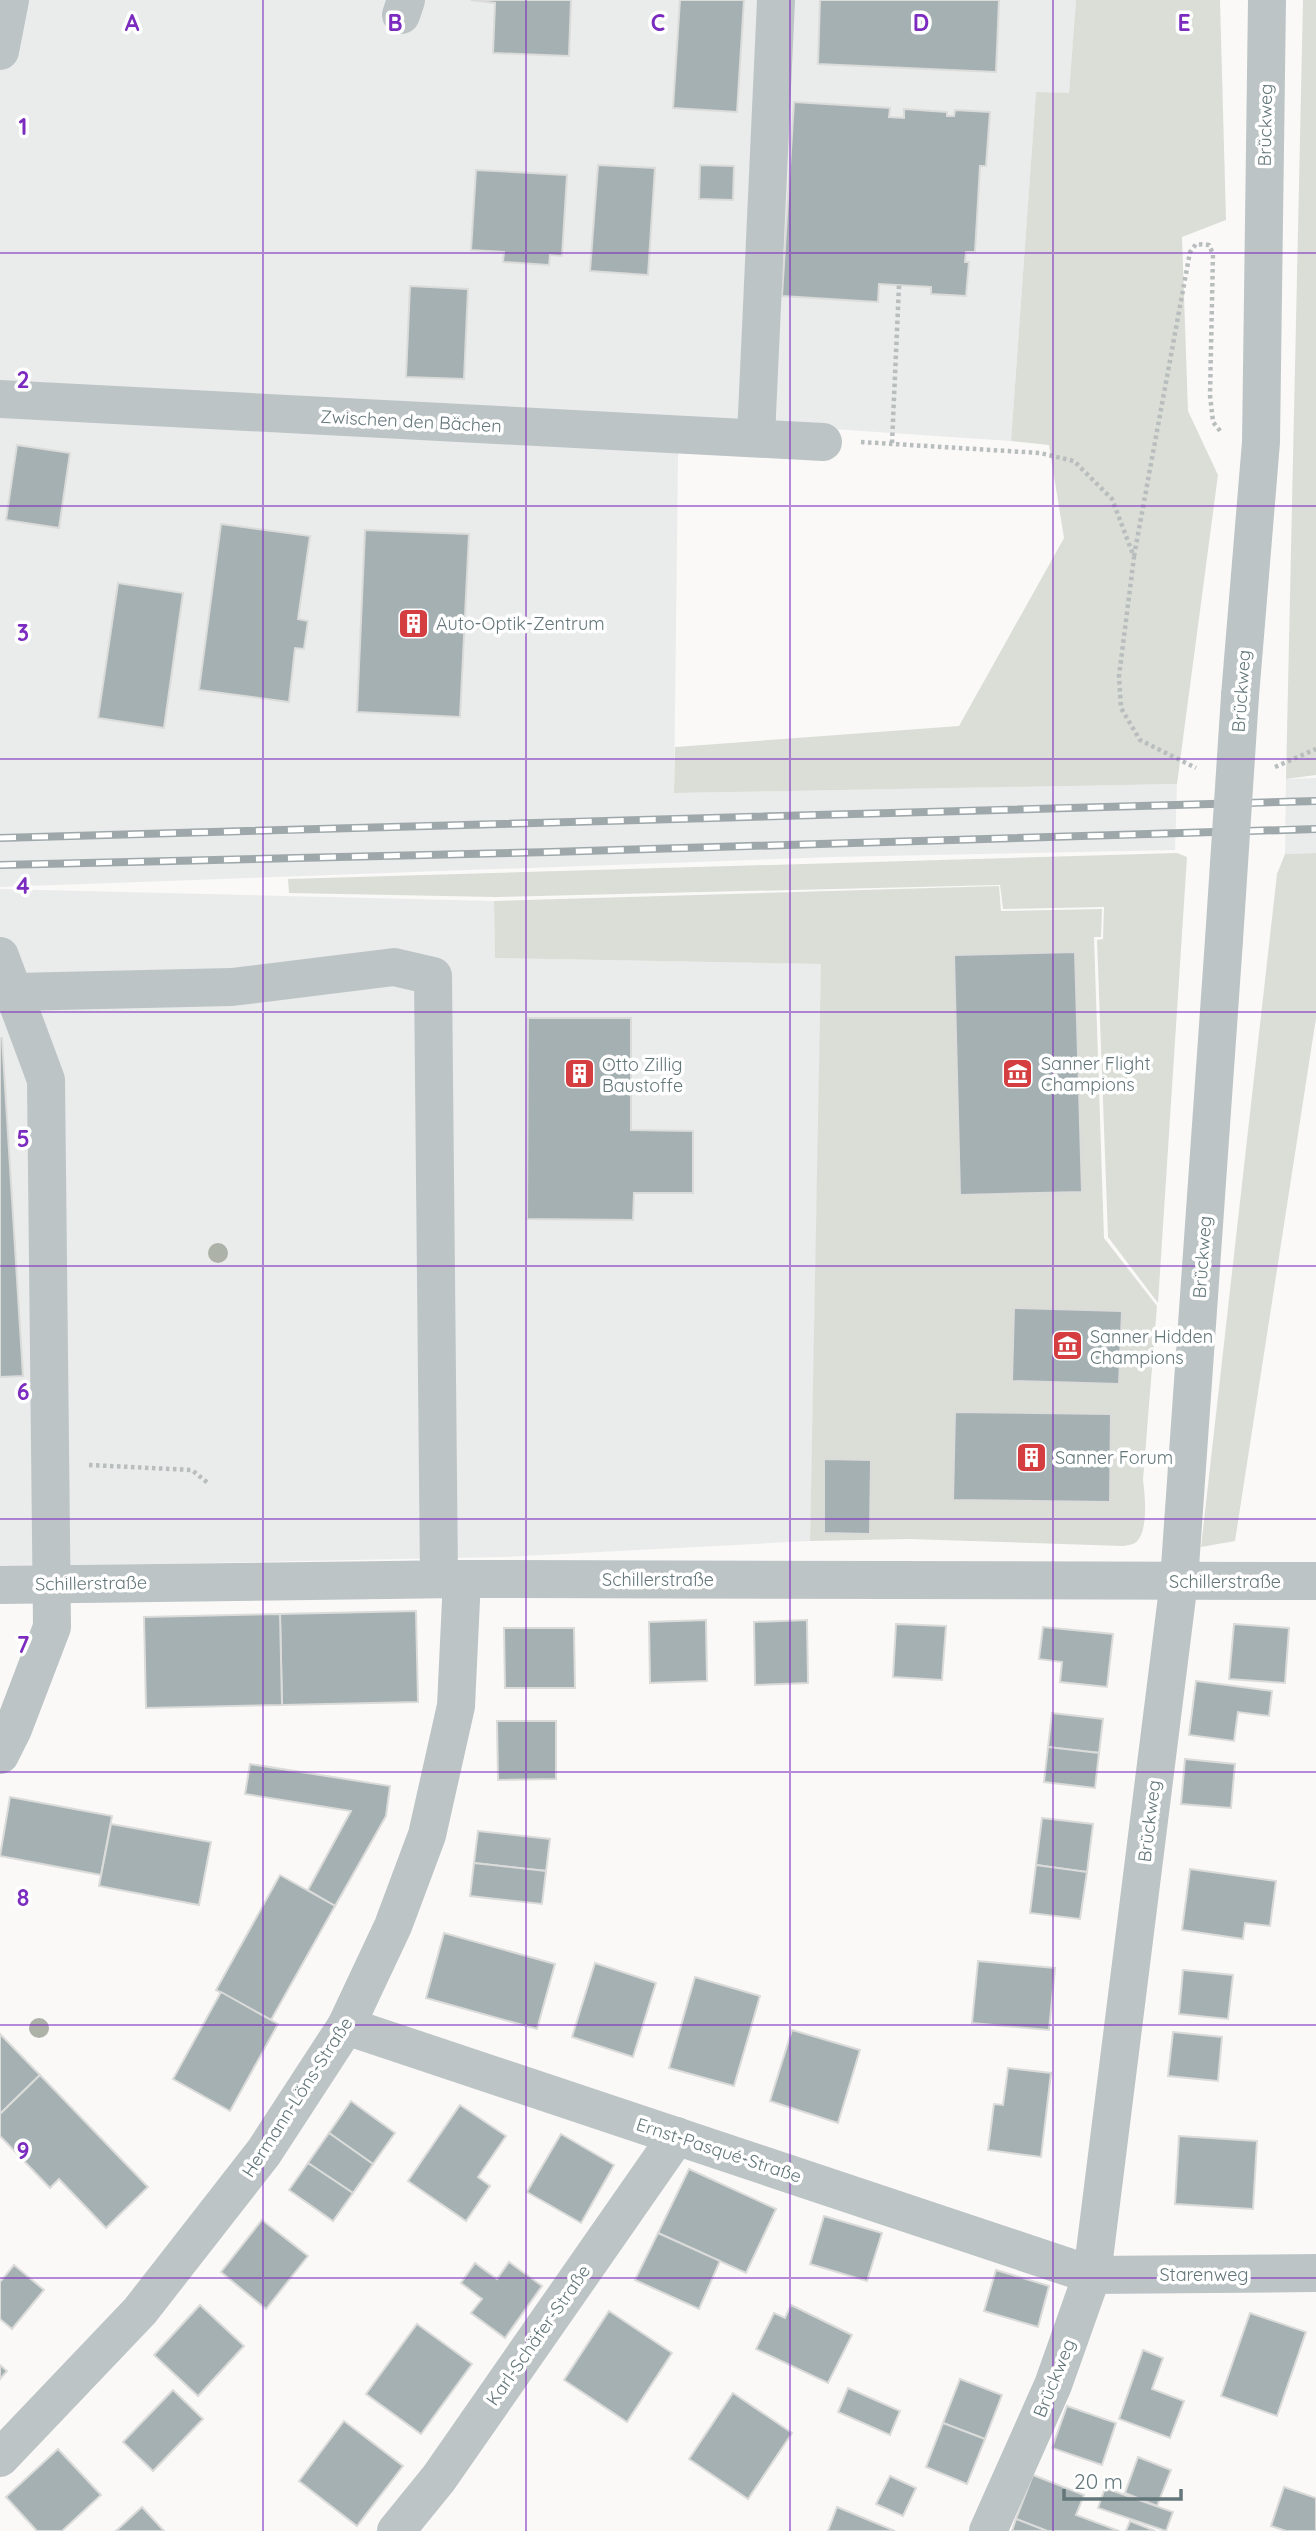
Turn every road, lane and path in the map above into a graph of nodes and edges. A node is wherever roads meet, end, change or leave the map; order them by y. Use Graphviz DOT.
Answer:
graph roads {
  1 [pos="10,0"];
  2 [pos="776,0"];
  3 [pos="1267,0"];
  4 [pos="0,51"];
  5 [pos="899,285"];
  6 [pos="0,399"];
  7 [pos="1225,436"];
  8 [pos="756,437"];
  9 [pos="823,442"];
  10 [pos="892,443"];
  11 [pos="1134,557"];
  12 [pos="1316,749"];
  13 [pos="1207,768"];
  14 [pos="1273,768"];
  15 [pos="0,956"];
  16 [pos="14,992"];
  17 [pos="51,1463"];
  18 [pos="209,1484"];
  19 [pos="450,1579"];
  20 [pos="1179,1581"];
  21 [pos="1316,1581"];
  22 [pos="52,1584"];
  23 [pos="0,1585"];
  24 [pos="0,1755"];
  25 [pos="346,2026"];
  26 [pos="677,2136"];
  27 [pos="1316,2273"];
  28 [pos="1092,2275"];
  29 [pos="0,2458"];
  30 [pos="396,2531"];
  31 [pos="988,2531"];
  1 -- 4 [label="street"];
  2 -- 8 [label="street"];
  3 -- 20 [label="street, Brückweg, bridge"];
  5 -- 10 [label="path"];
  6 -- 8 [label="street, Zwischen den Bächen"];
  7 -- 11 [label="path"];
  8 -- 9 [label="street, Zwischen den Bächen"];
  9 -- 10 [label="path"];
  10 -- 11 [label="path"];
  11 -- 13 [label="path"];
  12 -- 14 [label="path"];
  15 -- 16 [label="street"];
  16 -- 17 [label="street"];
  16 -- 19 [label="street, Hermann-Löns-Straße"];
  17 -- 18 [label="path"];
  17 -- 22 [label="street"];
  19 -- 20 [label="street, Schillerstraße"];
  19 -- 22 [label="street, Schillerstraße"];
  19 -- 25 [label="street, Hermann-Löns-Straße"];
  20 -- 21 [label="street, Schillerstraße"];
  20 -- 28 [label="street, Brückweg"];
  22 -- 23 [label="street, Schillerstraße"];
  22 -- 24 [label="street"];
  25 -- 26 [label="street, Ernst-Pasqué-Straße"];
  25 -- 29 [label="street, Hermann-Löns-Straße"];
  26 -- 28 [label="street, Ernst-Pasqué-Straße"];
  26 -- 30 [label="street, Karl-Schäfer-Straße"];
  27 -- 28 [label="street, Starenweg"];
  28 -- 31 [label="street, Brückweg"];
}
